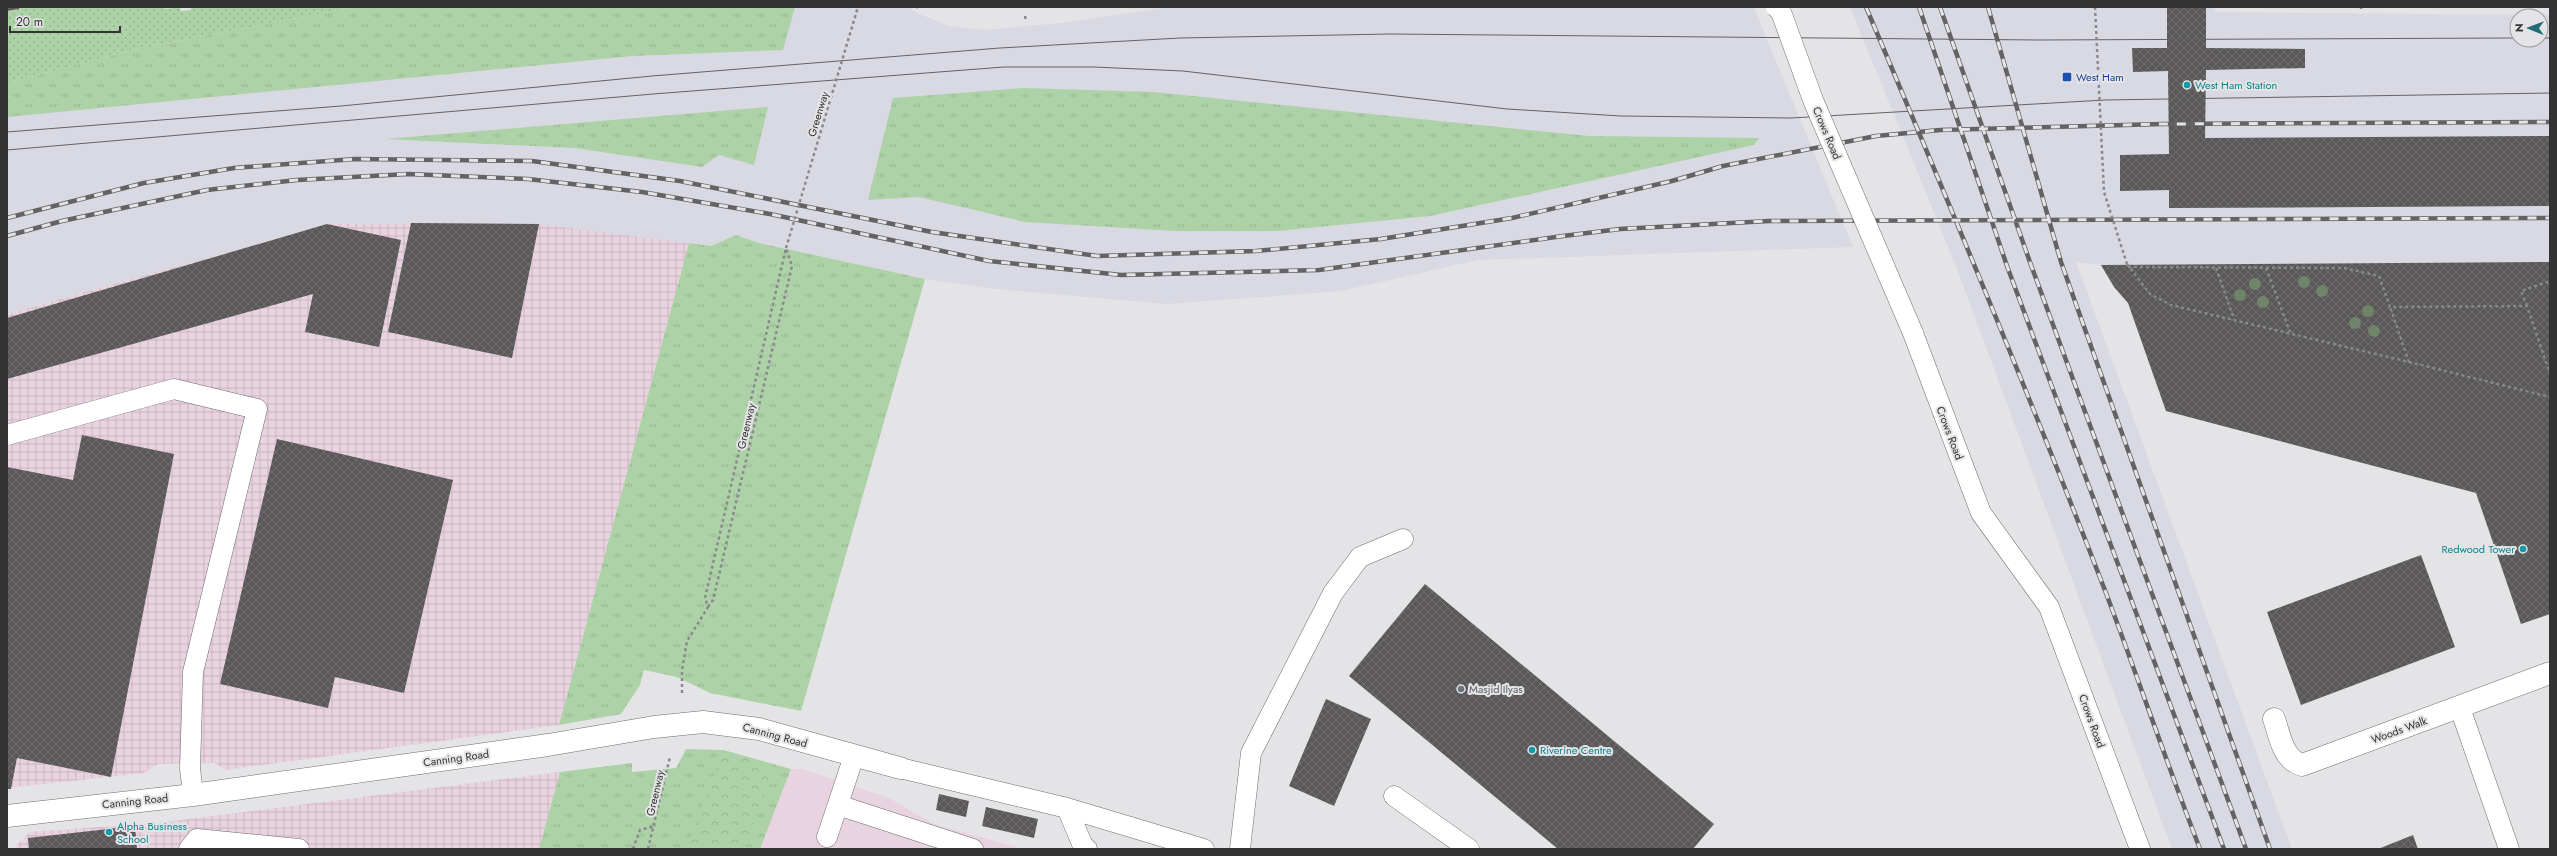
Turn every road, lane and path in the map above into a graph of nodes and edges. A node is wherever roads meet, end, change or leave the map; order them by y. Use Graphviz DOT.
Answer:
graph roads {
  1 [pos="858,7"];
  2 [pos="1776,7"];
  3 [pos="2095,7"];
  4 [pos="1025,16"];
  5 [pos="1026,21"];
  6 [pos="786,248"];
  7 [pos="2128,266"];
  8 [pos="2216,268"];
  9 [pos="2266,268"];
  10 [pos="2550,281"];
  11 [pos="2527,306"];
  12 [pos="2390,308"];
  13 [pos="2234,320"];
  14 [pos="2290,332"];
  15 [pos="2409,362"];
  16 [pos="2550,374"];
  17 [pos="2550,397"];
  18 [pos="7,435"];
  19 [pos="1403,539"];
  20 [pos="708,607"];
  21 [pos="2550,673"];
  22 [pos="682,687"];
  23 [pos="2460,708"];
  24 [pos="2274,719"];
  25 [pos="854,756"];
  26 [pos="669,763"];
  27 [pos="900,768"];
  28 [pos="193,795"];
  29 [pos="1394,796"];
  30 [pos="838,805"];
  31 [pos="1067,808"];
  32 [pos="7,816"];
  33 [pos="655,826"];
  34 [pos="827,837"];
  35 [pos="189,849"];
  36 [pos="299,849"];
  37 [pos="633,849"];
  38 [pos="648,849"];
  39 [pos="973,849"];
  40 [pos="1087,849"];
  41 [pos="1204,849"];
  42 [pos="1240,849"];
  43 [pos="1469,849"];
  44 [pos="2140,849"];
  45 [pos="2510,849"];
  1 -- 6 [label="path, Greenway, bridge"];
  2 -- 44 [label="lane, Crows Road, bridge"];
  3 -- 7 [label="path, bridge"];
  4 -- 5 [label="path"];
  6 -- 20 [label="path, Greenway"];
  6 -- 20 [label="path, Greenway"];
  7 -- 8 [label="path"];
  7 -- 13 [label="path"];
  8 -- 9 [label="path"];
  8 -- 13 [label="path"];
  9 -- 12 [label="path"];
  9 -- 14 [label="path"];
  10 -- 11 [label="path"];
  11 -- 12 [label="path"];
  11 -- 16 [label="path"];
  12 -- 15 [label="path"];
  13 -- 14 [label="path"];
  14 -- 15 [label="path"];
  15 -- 17 [label="path"];
  18 -- 28 [label="lane"];
  19 -- 42 [label="lane"];
  20 -- 22 [label="path, Greenway"];
  21 -- 23 [label="street, Woods Walk"];
  23 -- 24 [label="street, Woods Walk"];
  23 -- 45 [label="lane"];
  25 -- 27 [label="street, Canning Road"];
  25 -- 28 [label="street, Canning Road"];
  25 -- 30 [label="lane"];
  26 -- 33 [label="path, Greenway"];
  27 -- 31 [label="lane"];
  28 -- 32 [label="street, Canning Road"];
  29 -- 43 [label="lane"];
  30 -- 34 [label="lane"];
  30 -- 39 [label="lane"];
  31 -- 40 [label="lane"];
  31 -- 41 [label="lane"];
  33 -- 37 [label="path, Greenway"];
  33 -- 38 [label="path, Greenway"];
  35 -- 36 [label="lane"];
}
